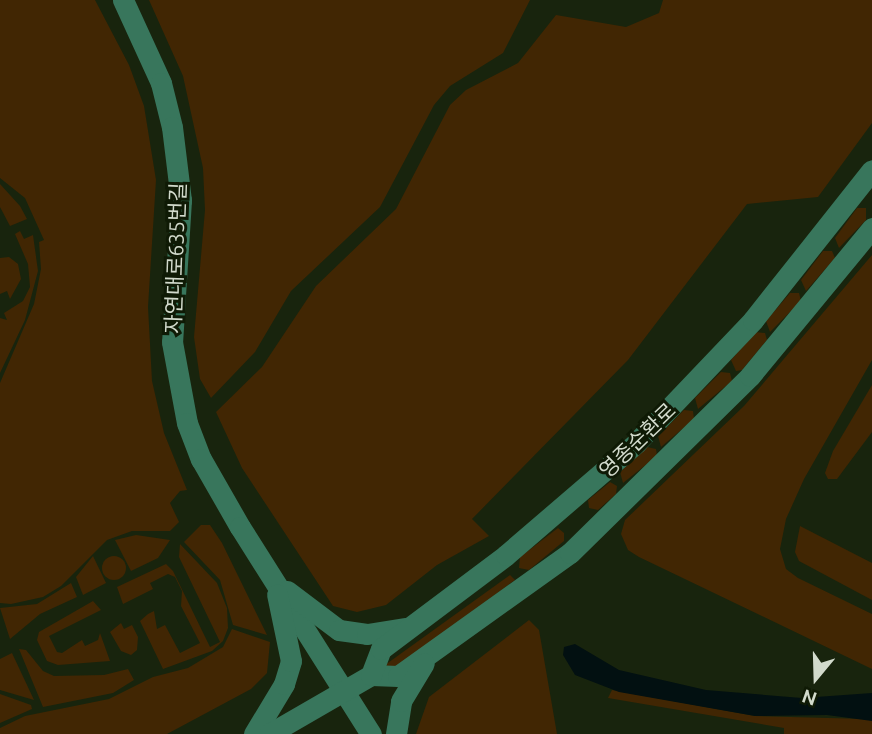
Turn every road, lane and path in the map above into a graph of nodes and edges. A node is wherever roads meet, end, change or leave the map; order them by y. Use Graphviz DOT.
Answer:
graph roads {
  1 [pos="123,0"];
  2 [pos="872,170"];
  3 [pos="872,228"];
  4 [pos="274,581"];
  5 [pos="411,627"];
  6 [pos="429,655"];
  7 [pos="372,675"];
  8 [pos="345,692"];
  9 [pos="254,734"];
  10 [pos="269,734"];
  11 [pos="371,734"];
  12 [pos="396,734"];
  1 -- 4 [label="main road, 자연대로635번길"];
  2 -- 5 [label="main road, 영종순환로"];
  3 -- 6 [label="main road, 영종순환로"];
  4 -- 5 [label="main road"];
  4 -- 8 [label="main road, 자연대로635번길"];
  4 -- 9 [label="main road"];
  5 -- 7 [label="main road, 영종순환로"];
  6 -- 7 [label="main road, 영종순환로"];
  6 -- 12 [label="main road"];
  7 -- 8 [label="main road, 영종순환로"];
  8 -- 10 [label="main road, 영종순환로"];
  8 -- 11 [label="main road, 자연대로635번길"];
}
